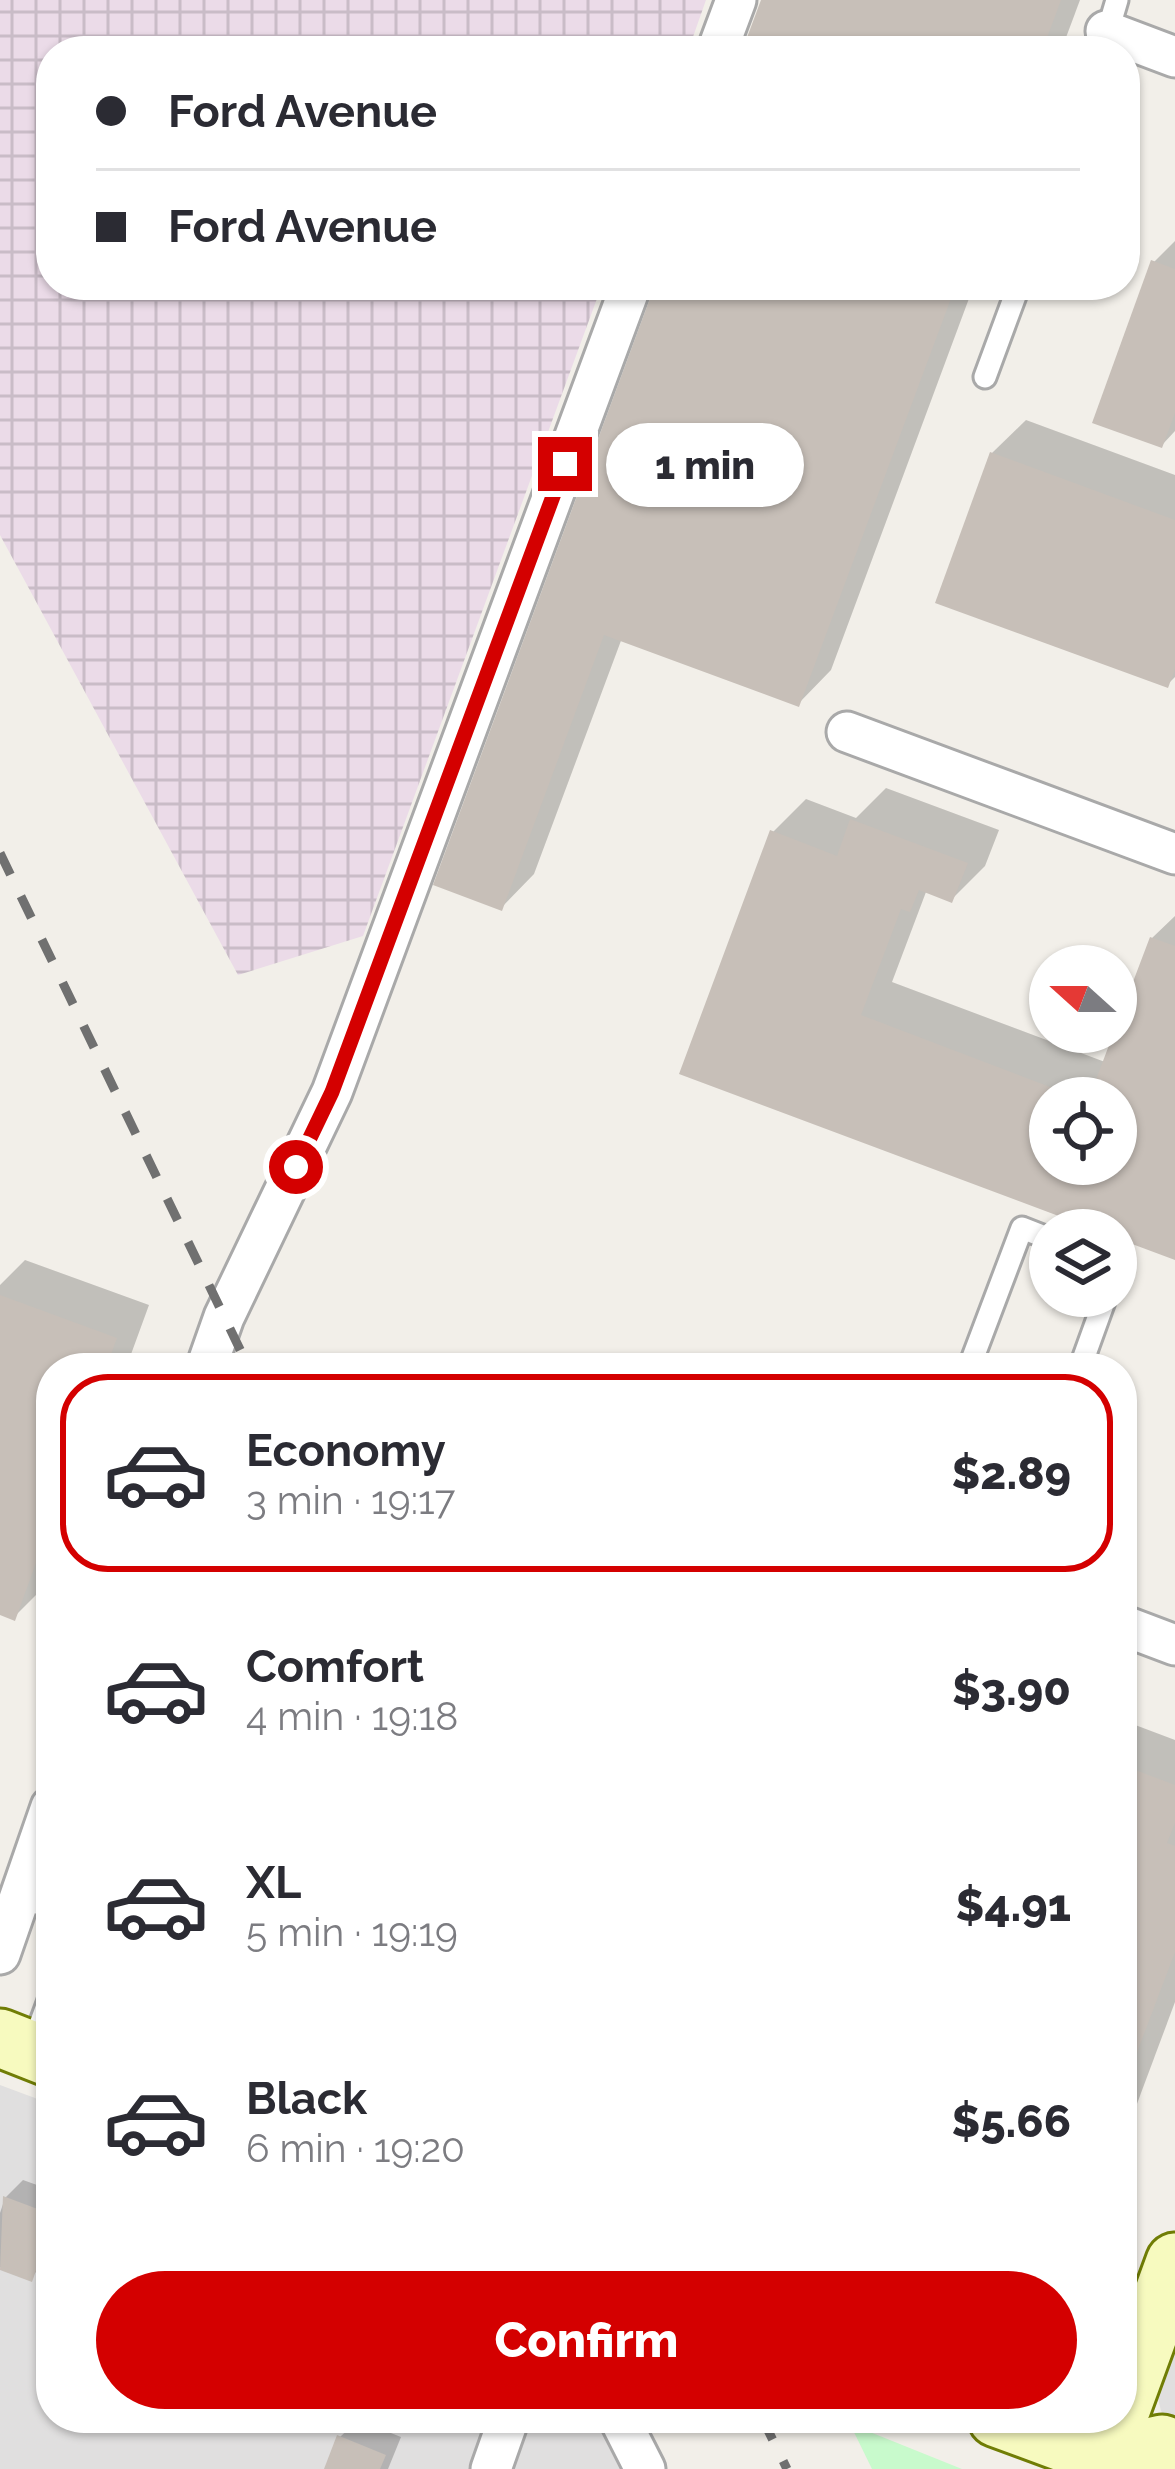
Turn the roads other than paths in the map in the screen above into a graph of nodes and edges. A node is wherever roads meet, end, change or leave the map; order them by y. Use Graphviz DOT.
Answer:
graph roads {
  1 [pos="736,0"];
  2 [pos="723,36"];
  3 [pos="1140,41"];
  4 [pos="1175,57"];
  5 [pos="625,300"];
  6 [pos="1013,300"];
  7 [pos="985,376"];
  8 [pos="848,732"];
  9 [pos="1175,854"];
  10 [pos="1029,1231"];
  11 [pos="1098,1317"];
  12 [pos="211,1353"];
  13 [pos="975,1353"];
  14 [pos="1085,1353"];
  15 [pos="1137,1631"];
  16 [pos="1175,1645"];
  17 [pos="36,1902"];
  18 [pos="0,1954"];
  19 [pos="1175,2262"];
  20 [pos="1137,2372"];
  21 [pos="504,2433"];
  22 [pos="627,2433"];
  23 [pos="1114,2438"];
  24 [pos="1175,2450"];
  25 [pos="491,2469"];
  26 [pos="645,2469"];
  1 -- 2 [label="street"];
  3 -- 4 [label="street"];
  5 -- 12 [label="street"];
  6 -- 7 [label="lane"];
  8 -- 9 [label="street"];
  10 -- 13 [label="lane"];
  11 -- 14 [label="lane"];
  15 -- 16 [label="street"];
  17 -- 18 [label="street"];
  19 -- 20 [label="street"];
  21 -- 25 [label="street"];
  22 -- 26 [label="street"];
  23 -- 24 [label="street"];
}
